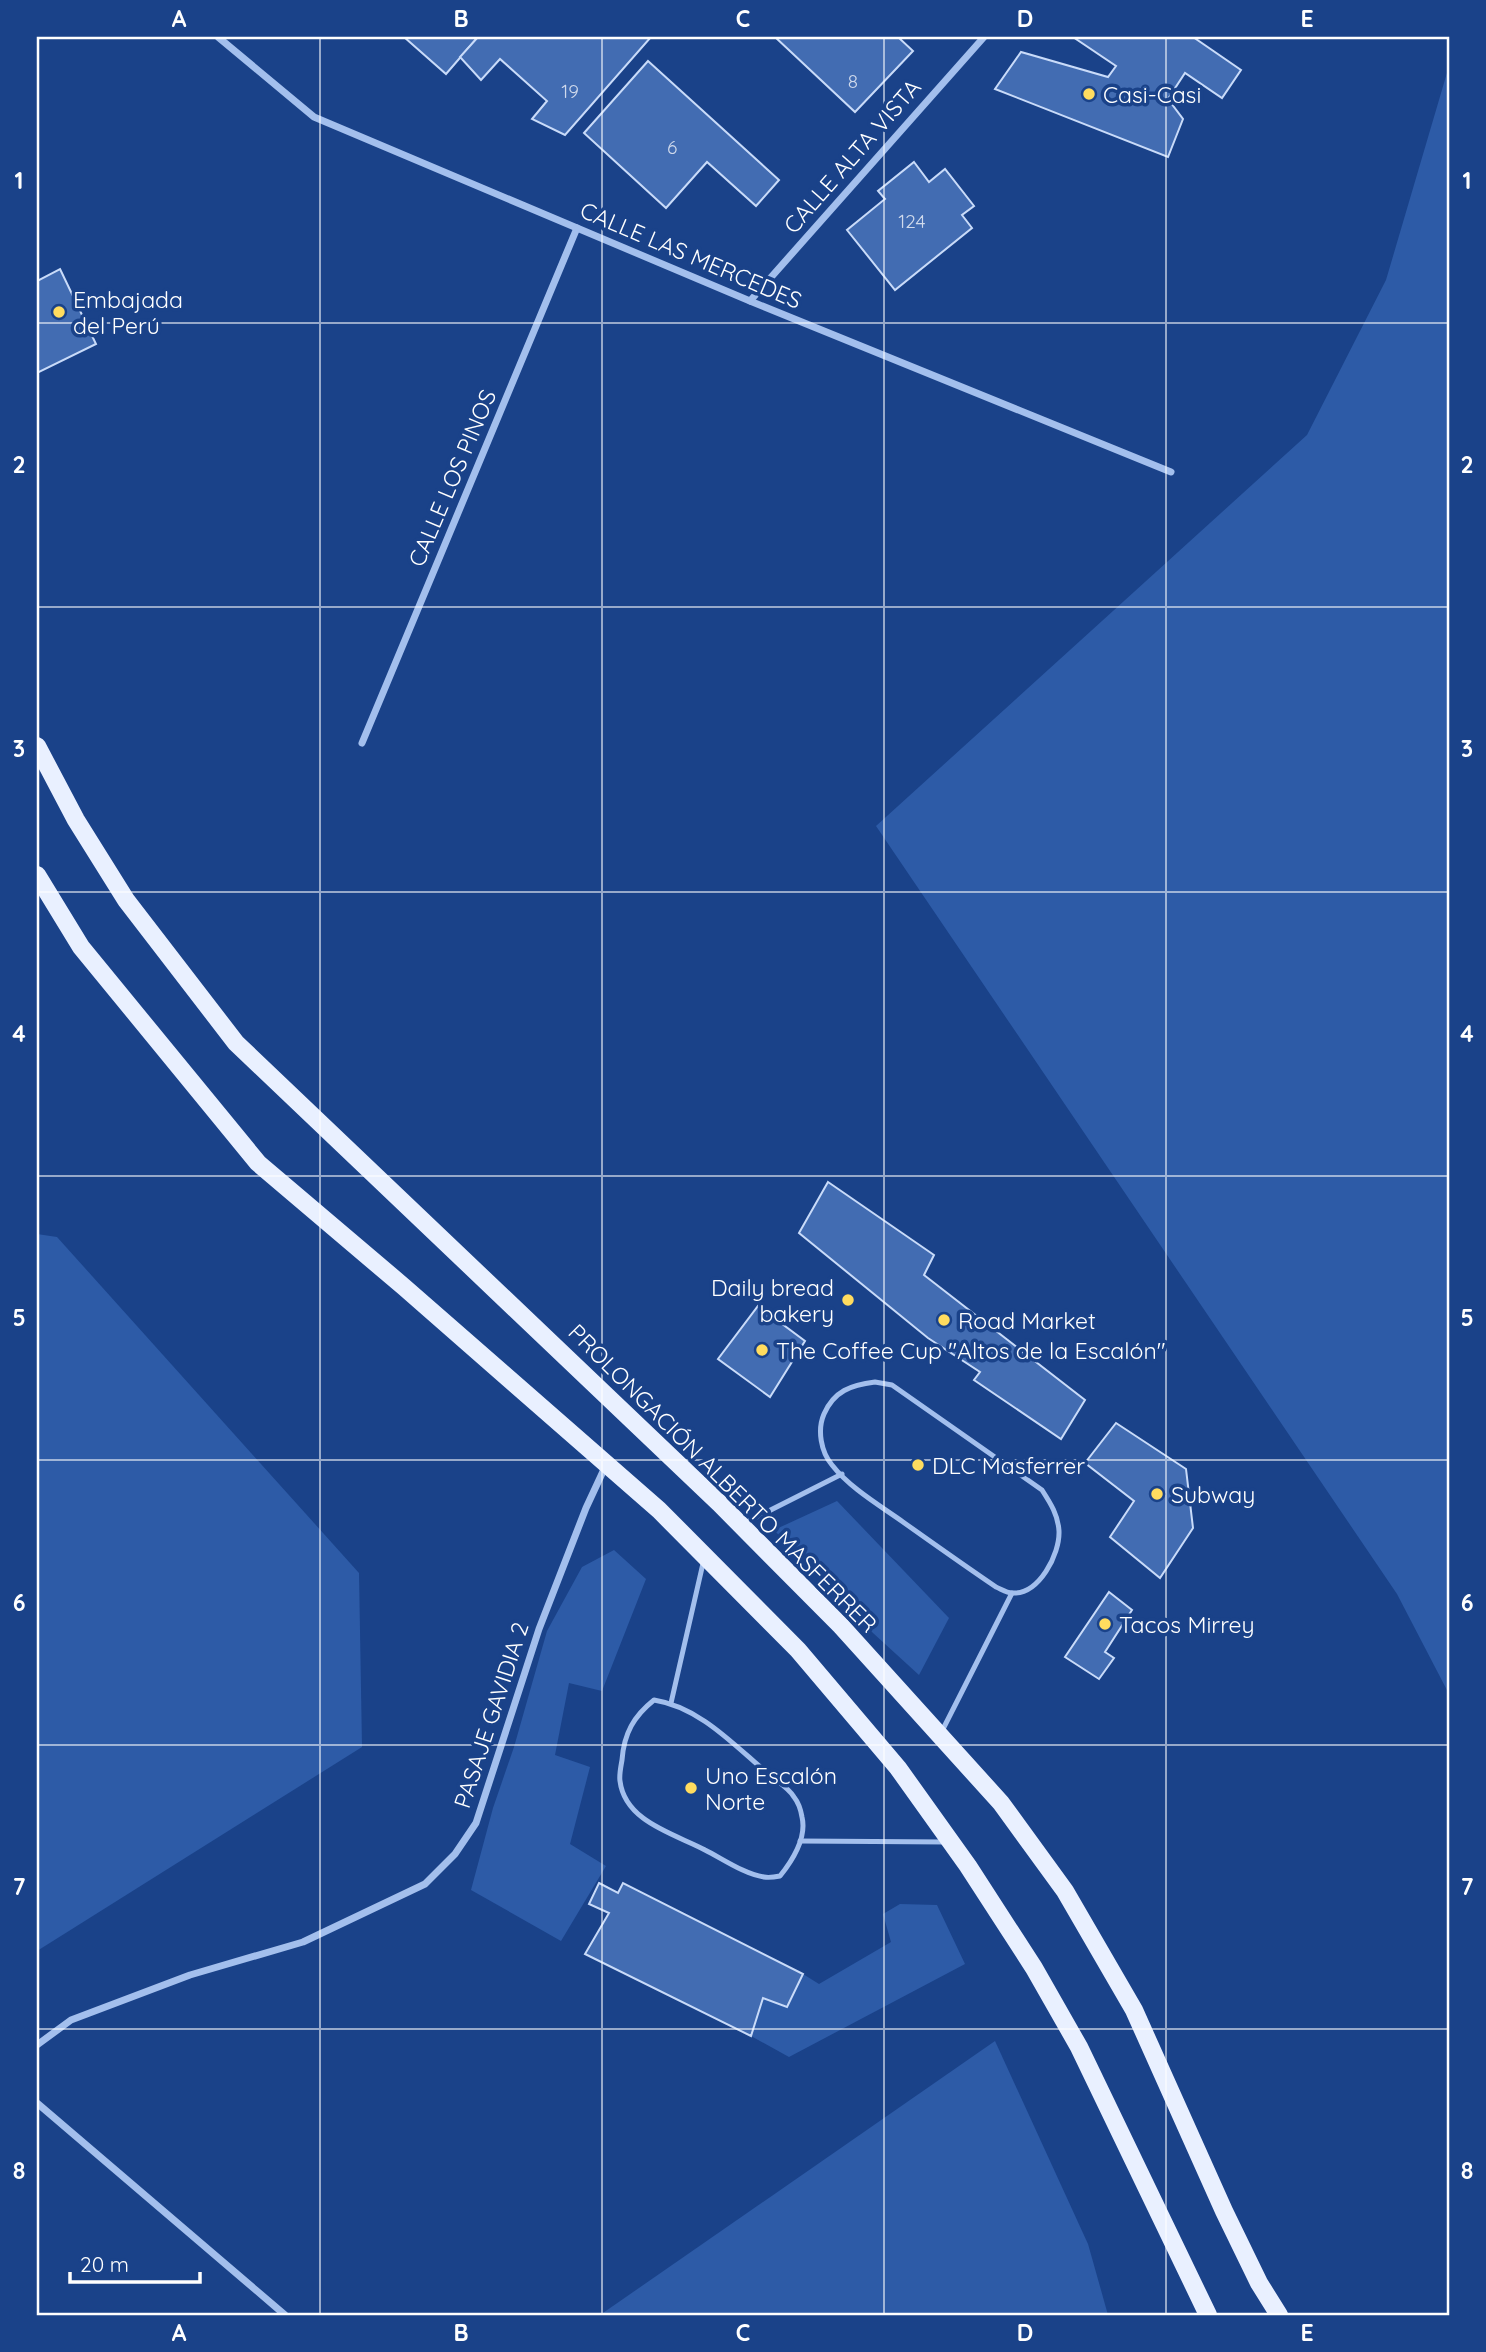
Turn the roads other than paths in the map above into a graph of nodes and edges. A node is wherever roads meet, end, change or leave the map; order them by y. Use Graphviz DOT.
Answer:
graph roads {
  1 [pos="218,37"];
  2 [pos="984,37"];
  3 [pos="577,228"];
  4 [pos="750,301"];
  5 [pos="1171,472"];
  6 [pos="362,743"];
  7 [pos="37,746"];
  8 [pos="37,875"];
  9 [pos="606,1465"];
  10 [pos="842,1474"];
  11 [pos="740,1525"];
  12 [pos="704,1556"];
  13 [pos="1012,1593"];
  14 [pos="671,1703"];
  15 [pos="939,1737"];
  16 [pos="800,1841"];
  17 [pos="951,1842"];
  18 [pos="37,2045"];
  19 [pos="37,2103"];
  20 [pos="285,2315"];
  21 [pos="1208,2315"];
  22 [pos="1279,2315"];
  1 -- 3 [label="street, CALLE LAS MERCEDES"];
  2 -- 4 [label="street, CALLE ALTA VISTA"];
  3 -- 4 [label="street, CALLE LAS MERCEDES"];
  3 -- 6 [label="street, CALLE LOS PINOS"];
  4 -- 5 [label="street, CALLE LAS MERCEDES"];
  7 -- 11 [label="main road, PROLONGACIÓN ALBERTO MASFERRER"];
  8 -- 9 [label="main road"];
  9 -- 12 [label="main road"];
  9 -- 18 [label="street, PASAJE GAVIDIA 2"];
  10 -- 11 [label="lane"];
  10 -- 13 [label="lane"];
  10 -- 13 [label="lane"];
  11 -- 15 [label="main road, PROLONGACIÓN ALBERTO MASFERRER"];
  12 -- 14 [label="lane"];
  12 -- 17 [label="main road"];
  13 -- 15 [label="lane"];
  14 -- 16 [label="lane"];
  14 -- 16 [label="lane"];
  15 -- 22 [label="main road, PROLONGACIÓN ALBERTO MASFERRER"];
  16 -- 17 [label="lane"];
  17 -- 21 [label="main road"];
  19 -- 20 [label="street"];
}
